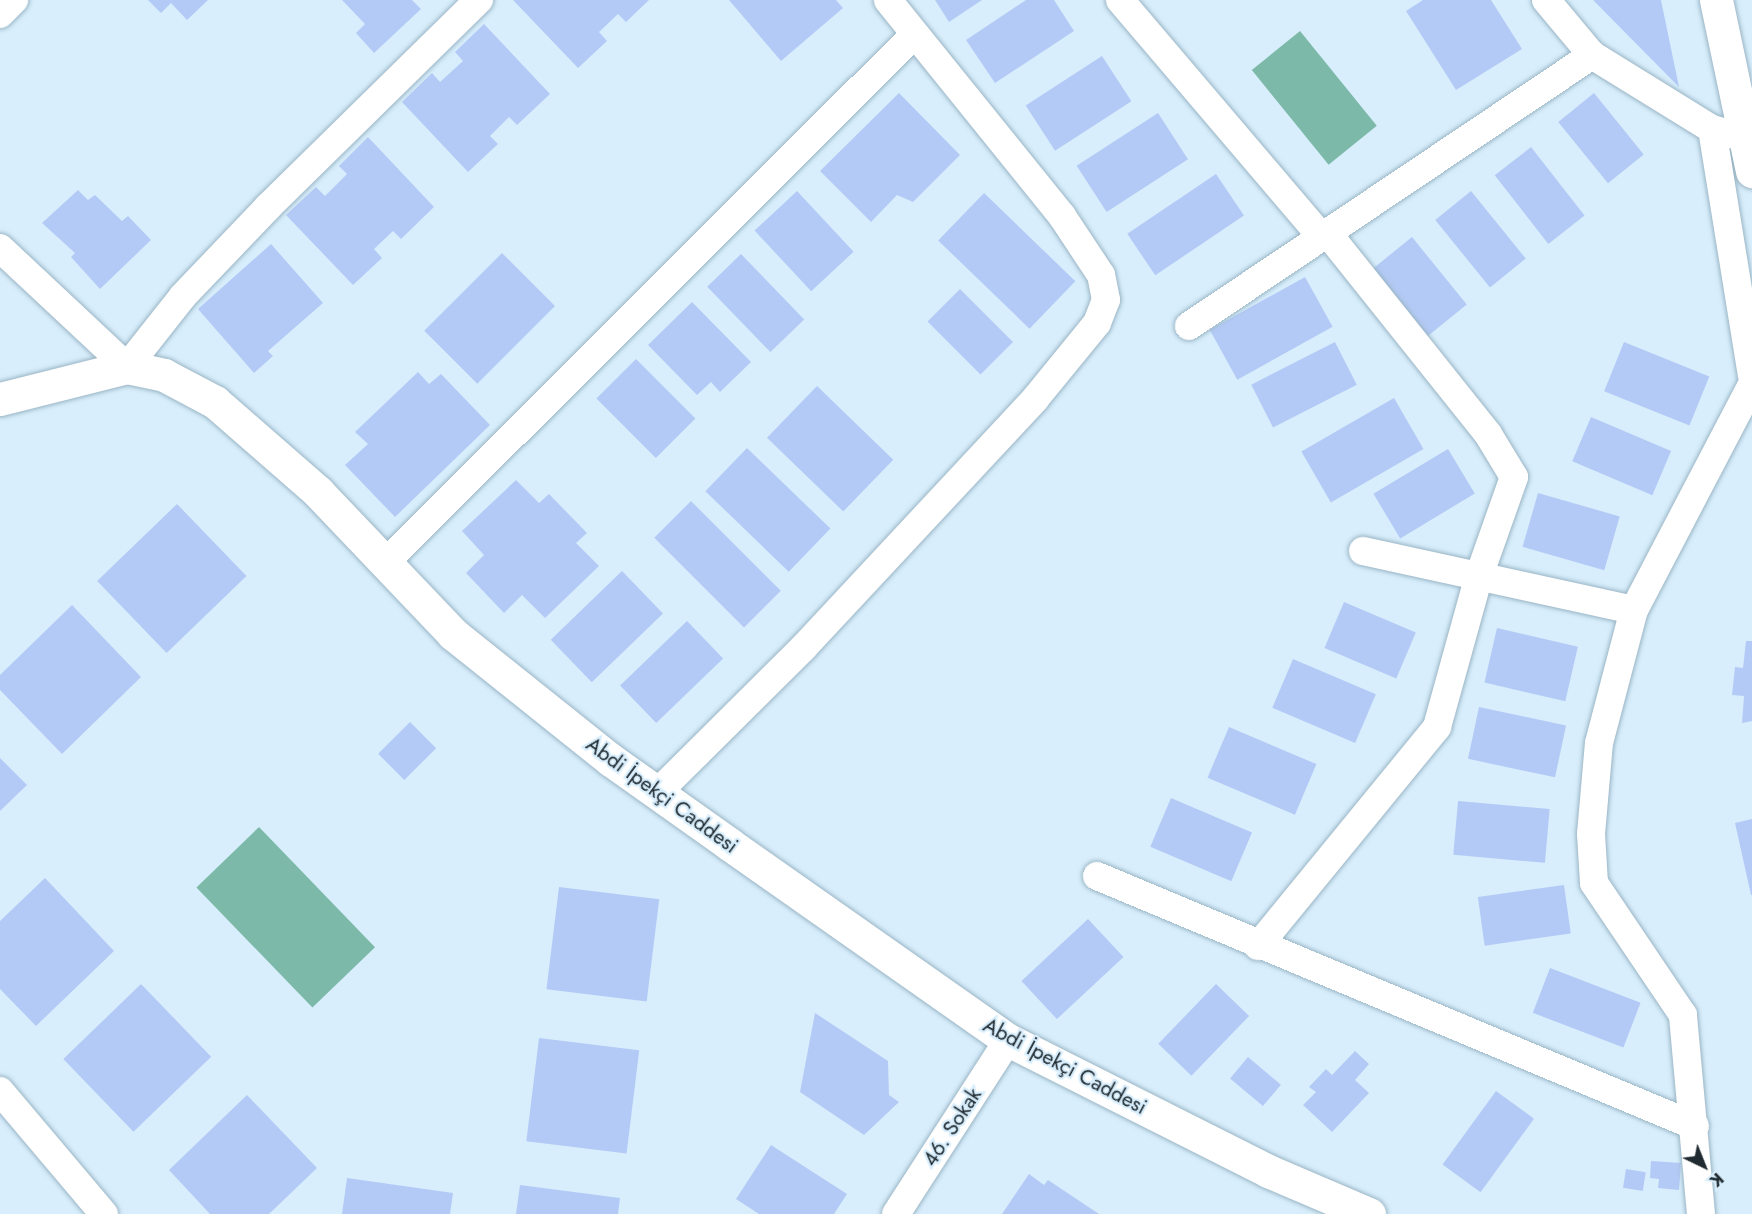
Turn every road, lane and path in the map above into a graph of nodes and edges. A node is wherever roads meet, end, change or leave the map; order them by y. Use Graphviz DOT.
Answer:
graph roads {
  1 [pos="14,0"];
  2 [pos="479,0"];
  3 [pos="888,0"];
  4 [pos="1546,0"];
  5 [pos="1716,0"];
  6 [pos="1123,1"];
  7 [pos="0,14"];
  8 [pos="915,34"];
  9 [pos="1592,54"];
  10 [pos="1712,129"];
  11 [pos="1745,138"];
  12 [pos="1752,171"];
  13 [pos="1324,234"];
  14 [pos="0,248"];
  15 [pos="1189,326"];
  16 [pos="127,367"];
  17 [pos="1752,375"];
  18 [pos="1752,384"];
  19 [pos="2,402"];
  20 [pos="1363,551"];
  21 [pos="384,564"];
  22 [pos="1479,576"];
  23 [pos="1634,610"];
  24 [pos="657,793"];
  25 [pos="1097,876"];
  26 [pos="1258,946"];
  27 [pos="1008,1040"];
  28 [pos="0,1091"];
  29 [pos="1695,1126"];
  30 [pos="104,1214"];
  31 [pos="896,1214"];
  32 [pos="1369,1214"];
  33 [pos="1701,1214"];
  1 -- 7 [label="street"];
  2 -- 16 [label="street"];
  3 -- 8 [label="street"];
  4 -- 9 [label="street"];
  5 -- 11 [label="street"];
  6 -- 13 [label="street"];
  8 -- 21 [label="street"];
  8 -- 24 [label="street"];
  9 -- 10 [label="street"];
  9 -- 13 [label="street"];
  10 -- 11 [label="street"];
  10 -- 17 [label="street"];
  11 -- 12 [label="street"];
  13 -- 15 [label="street"];
  13 -- 22 [label="street"];
  14 -- 16 [label="street"];
  16 -- 19 [label="street, Abdi İpekçi Caddesi"];
  16 -- 21 [label="street, Abdi İpekçi Caddesi"];
  18 -- 23 [label="street"];
  20 -- 22 [label="street"];
  21 -- 24 [label="street, Abdi İpekçi Caddesi"];
  22 -- 23 [label="street"];
  22 -- 26 [label="street"];
  23 -- 29 [label="street"];
  24 -- 27 [label="street, Abdi İpekçi Caddesi"];
  25 -- 26 [label="street"];
  26 -- 29 [label="street"];
  27 -- 31 [label="street, 46. Sokak"];
  27 -- 32 [label="street, Abdi İpekçi Caddesi"];
  28 -- 30 [label="street"];
  29 -- 33 [label="street"];
}
